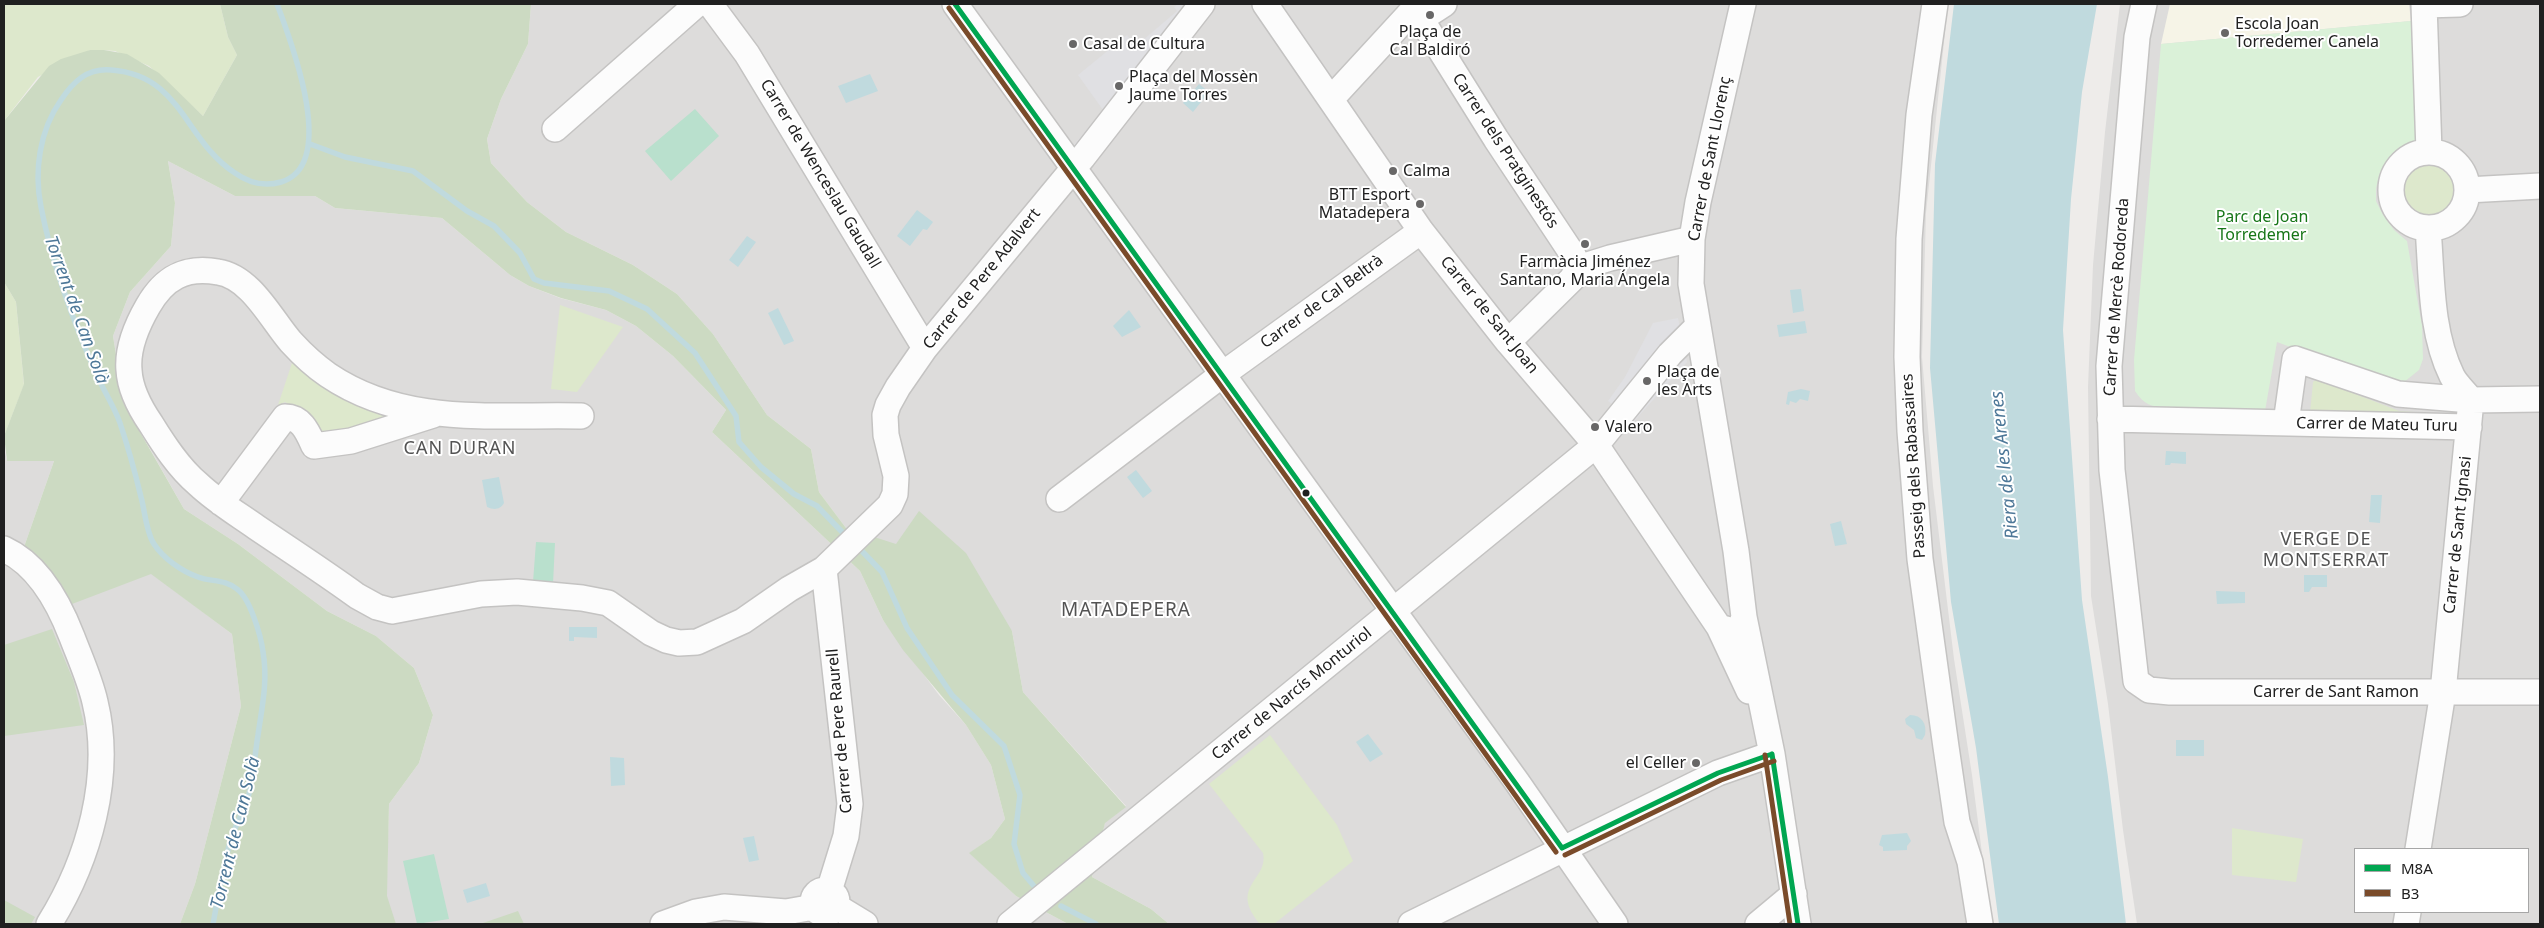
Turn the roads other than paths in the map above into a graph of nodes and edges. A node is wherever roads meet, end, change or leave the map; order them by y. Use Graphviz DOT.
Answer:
graph roads {
  1 [pos="696,4"];
  2 [pos="710,4"];
  3 [pos="954,4"];
  4 [pos="1202,4"];
  5 [pos="1265,4"];
  6 [pos="1444,4"];
  7 [pos="1743,4"];
  8 [pos="1935,4"];
  9 [pos="2144,4"];
  10 [pos="2424,4"];
  11 [pos="2460,4"];
  12 [pos="1417,15"];
  13 [pos="1332,98"];
  14 [pos="555,129"];
  15 [pos="2429,152"];
  16 [pos="1072,168"];
  17 [pos="2540,186"];
  18 [pos="2467,190"];
  19 [pos="2428,228"];
  20 [pos="1421,231"];
  21 [pos="1692,239"];
  22 [pos="1578,268"];
  23 [pos="1697,327"];
  24 [pos="1508,342"];
  25 [pos="925,348"];
  26 [pos="1223,374"];
  27 [pos="2471,400"];
  28 [pos="2540,400"];
  29 [pos="436,415"];
  30 [pos="582,416"];
  31 [pos="2110,419"];
  32 [pos="2286,423"];
  33 [pos="2469,427"];
  34 [pos="1596,445"];
  35 [pos="1058,499"];
  36 [pos="220,502"];
  37 [pos="4,549"];
  38 [pos="824,569"];
  39 [pos="1393,611"];
  40 [pos="1744,614"];
  41 [pos="1718,625"];
  42 [pos="2136,681"];
  43 [pos="2443,692"];
  44 [pos="2540,692"];
  45 [pos="1766,729"];
  46 [pos="1772,754"];
  47 [pos="1562,848"];
  48 [pos="2418,848"];
  49 [pos="1794,894"];
  50 [pos="827,902"];
  51 [pos="49,924"];
  52 [pos="663,924"];
  53 [pos="865,924"];
  54 [pos="1010,924"];
  55 [pos="1411,924"];
  56 [pos="1615,924"];
  57 [pos="1758,924"];
  58 [pos="1798,924"];
  59 [pos="1980,924"];
  1 -- 14 [label="street"];
  2 -- 25 [label="street, Carrer de Wenceslau Gaudall"];
  3 -- 16 [label="street"];
  4 -- 16 [label="street, Carrer de Pere Adalvert"];
  5 -- 13 [label="street, Carrer de Sant Joan"];
  6 -- 12 [label="street"];
  7 -- 21 [label="street, Carrer de Sant Llorenç"];
  8 -- 59 [label="street, Passeig dels Rabassaires"];
  9 -- 31 [label="street, Carrer de Mercè Rodoreda"];
  10 -- 11 [label="street"];
  10 -- 15 [label="street"];
  12 -- 13 [label="street"];
  12 -- 22 [label="street, Carrer dels Pratginestós"];
  13 -- 20 [label="street, Carrer de Sant Joan"];
  15 -- 18 [label="street"];
  15 -- 19 [label="street"];
  16 -- 25 [label="street, Carrer de Pere Adalvert"];
  16 -- 26 [label="street"];
  17 -- 18 [label="street"];
  18 -- 19 [label="street"];
  19 -- 27 [label="street"];
  20 -- 24 [label="street, Carrer de Sant Joan"];
  20 -- 26 [label="street, Carrer de Cal Beltrà"];
  21 -- 22 [label="street"];
  21 -- 23 [label="street, Carrer de Sant Llorenç"];
  22 -- 24 [label="street"];
  23 -- 34 [label="street"];
  23 -- 40 [label="street, Carrer de Sant Llorenç"];
  24 -- 34 [label="street, Carrer de Sant Joan"];
  25 -- 38 [label="street, Carrer de Pere Adalvert"];
  26 -- 35 [label="street, Carrer de Cal Beltrà"];
  26 -- 39 [label="street"];
  27 -- 28 [label="street, Carrer de Mateu Turu"];
  27 -- 32 [label="street, Carrer de Mateu Turu"];
  27 -- 33 [label="street, Carrer de Sant Ignasi"];
  29 -- 30 [label="street"];
  29 -- 36 [label="street"];
  29 -- 36 [label="street, Carrer de Pere Adalvert"];
  31 -- 32 [label="street, Carrer de Mateu Turu"];
  31 -- 42 [label="street, Carrer de Mercè Rodoreda"];
  32 -- 33 [label="street, Carrer de Mateu Turu"];
  33 -- 43 [label="street, Carrer de Sant Ignasi"];
  34 -- 39 [label="street, Carrer de Narcís Monturiol"];
  34 -- 41 [label="street, Carrer de Sant Joan"];
  36 -- 38 [label="street, Carrer de Pere Adalvert"];
  37 -- 51 [label="street"];
  38 -- 50 [label="street, Carrer de Pere Raurell"];
  39 -- 47 [label="street"];
  39 -- 54 [label="street, Carrer de Narcís Monturiol"];
  40 -- 41 [label="street"];
  40 -- 45 [label="street, Carrer de Sant Llorenç"];
  41 -- 45 [label="street, Carrer de Sant Joan"];
  42 -- 43 [label="street, Carrer de Sant Ramon"];
  43 -- 44 [label="street, Carrer de Sant Ramon"];
  43 -- 48 [label="street, Carrer de Sant Ignasi"];
  45 -- 46 [label="street, Carrer de Sant Llorenç"];
  46 -- 47 [label="street"];
  46 -- 49 [label="street, Carrer de Sant Llorenç"];
  47 -- 55 [label="street"];
  47 -- 56 [label="street"];
  49 -- 57 [label="street"];
  49 -- 58 [label="street, Carrer de Sant Llorenç"];
  50 -- 52 [label="street"];
  50 -- 53 [label="street"];
}
